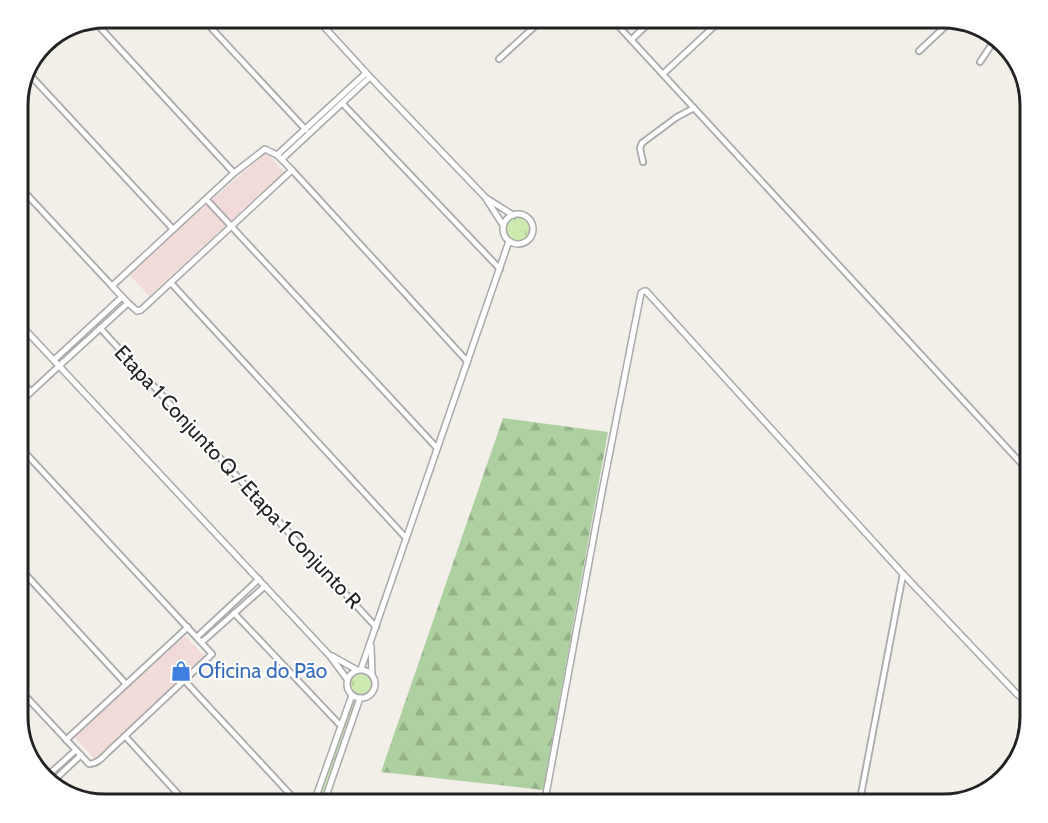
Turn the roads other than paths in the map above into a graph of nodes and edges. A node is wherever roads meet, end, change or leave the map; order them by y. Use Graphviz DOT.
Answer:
graph roads {
  1 [pos="211,28"];
  2 [pos="325,28"];
  3 [pos="533,28"];
  4 [pos="620,28"];
  5 [pos="644,28"];
  6 [pos="712,28"];
  7 [pos="943,28"];
  8 [pos="101,29"];
  9 [pos="631,40"];
  10 [pos="991,46"];
  11 [pos="919,51"];
  12 [pos="499,60"];
  13 [pos="980,62"];
  14 [pos="663,74"];
  15 [pos="368,75"];
  16 [pos="33,78"];
  17 [pos="342,103"];
  18 [pos="694,108"];
  19 [pos="304,128"];
  20 [pos="309,134"];
  21 [pos="280,157"];
  22 [pos="643,162"];
  23 [pos="292,170"];
  24 [pos="234,174"];
  25 [pos="29,197"];
  26 [pos="484,197"];
  27 [pos="206,199"];
  28 [pos="513,215"];
  29 [pos="503,225"];
  30 [pos="231,227"];
  31 [pos="173,229"];
  32 [pos="509,241"];
  33 [pos="500,269"];
  34 [pos="171,283"];
  35 [pos="112,286"];
  36 [pos="122,297"];
  37 [pos="128,303"];
  38 [pos="100,328"];
  39 [pos="29,334"];
  40 [pos="54,360"];
  41 [pos="467,361"];
  42 [pos="59,366"];
  43 [pos="31,392"];
  44 [pos="437,448"];
  45 [pos="29,457"];
  46 [pos="1019,461"];
  47 [pos="406,538"];
  48 [pos="903,574"];
  49 [pos="29,578"];
  50 [pos="259,579"];
  51 [pos="265,586"];
  52 [pos="234,613"];
  53 [pos="188,627"];
  54 [pos="376,627"];
  55 [pos="197,637"];
  56 [pos="202,642"];
  57 [pos="371,645"];
  58 [pos="330,656"];
  59 [pos="359,670"];
  60 [pos="372,675"];
  61 [pos="347,679"];
  62 [pos="184,680"];
  63 [pos="126,684"];
  64 [pos="352,695"];
  65 [pos="1019,696"];
  66 [pos="360,699"];
  67 [pos="29,700"];
  68 [pos="341,726"];
  69 [pos="125,736"];
  70 [pos="66,740"];
  71 [pos="76,750"];
  72 [pos="81,755"];
  73 [pos="52,772"];
  74 [pos="58,777"];
  75 [pos="178,794"];
  76 [pos="290,794"];
  77 [pos="317,794"];
  78 [pos="327,794"];
  79 [pos="546,794"];
  80 [pos="861,794"];
  1 -- 19 [label="street"];
  2 -- 15 [label="street"];
  3 -- 12 [label="street"];
  4 -- 9 [label="street"];
  5 -- 9 [label="street"];
  6 -- 14 [label="street"];
  7 -- 11 [label="street"];
  8 -- 24 [label="street"];
  9 -- 14 [label="street"];
  10 -- 13 [label="street"];
  14 -- 18 [label="street"];
  15 -- 17 [label="street"];
  15 -- 19 [label="street"];
  15 -- 26 [label="street"];
  16 -- 31 [label="street"];
  17 -- 20 [label="street"];
  17 -- 33 [label="street"];
  18 -- 22 [label="street"];
  18 -- 46 [label="street"];
  19 -- 20 [label="street"];
  19 -- 21 [label="street"];
  20 -- 21 [label="street"];
  21 -- 23 [label="street"];
  21 -- 24 [label="street"];
  23 -- 30 [label="street"];
  23 -- 41 [label="street"];
  24 -- 27 [label="street"];
  25 -- 35 [label="street"];
  26 -- 28 [label="street"];
  26 -- 29 [label="street"];
  27 -- 30 [label="street"];
  27 -- 31 [label="street"];
  28 -- 29 [label="street"];
  28 -- 32 [label="street"];
  29 -- 32 [label="street"];
  30 -- 34 [label="street"];
  30 -- 44 [label="street"];
  31 -- 35 [label="street"];
  32 -- 33 [label="street"];
  33 -- 41 [label="street"];
  34 -- 37 [label="street"];
  34 -- 47 [label="street"];
  35 -- 36 [label="street"];
  36 -- 37 [label="street"];
  36 -- 40 [label="street"];
  37 -- 38 [label="street"];
  38 -- 42 [label="street"];
  38 -- 54 [label="street, Etapa 1 Conjunto Q / Etapa 1 Conjunto R"];
  39 -- 40 [label="street"];
  40 -- 42 [label="street"];
  41 -- 44 [label="street"];
  42 -- 43 [label="street"];
  42 -- 50 [label="street"];
  44 -- 47 [label="street"];
  45 -- 53 [label="street"];
  47 -- 54 [label="street"];
  48 -- 65 [label="street"];
  48 -- 79 [label="street"];
  48 -- 80 [label="street"];
  49 -- 63 [label="street"];
  50 -- 51 [label="street"];
  50 -- 55 [label="street"];
  51 -- 52 [label="street"];
  51 -- 58 [label="street"];
  52 -- 56 [label="street"];
  52 -- 68 [label="street"];
  53 -- 55 [label="street"];
  53 -- 63 [label="street"];
  54 -- 57 [label="street"];
  55 -- 56 [label="street"];
  56 -- 62 [label="street"];
  57 -- 59 [label="street"];
  57 -- 60 [label="street"];
  58 -- 59 [label="street"];
  58 -- 61 [label="street"];
  59 -- 60 [label="street"];
  59 -- 61 [label="street"];
  60 -- 66 [label="street"];
  61 -- 64 [label="street"];
  62 -- 69 [label="street"];
  62 -- 76 [label="street"];
  63 -- 70 [label="street"];
  64 -- 66 [label="street"];
  64 -- 68 [label="street"];
  66 -- 78 [label="street"];
  67 -- 70 [label="street"];
  68 -- 77 [label="street"];
  69 -- 72 [label="street"];
  69 -- 75 [label="street"];
  70 -- 71 [label="street"];
  71 -- 72 [label="street"];
  71 -- 73 [label="street"];
  72 -- 74 [label="street"];
}
